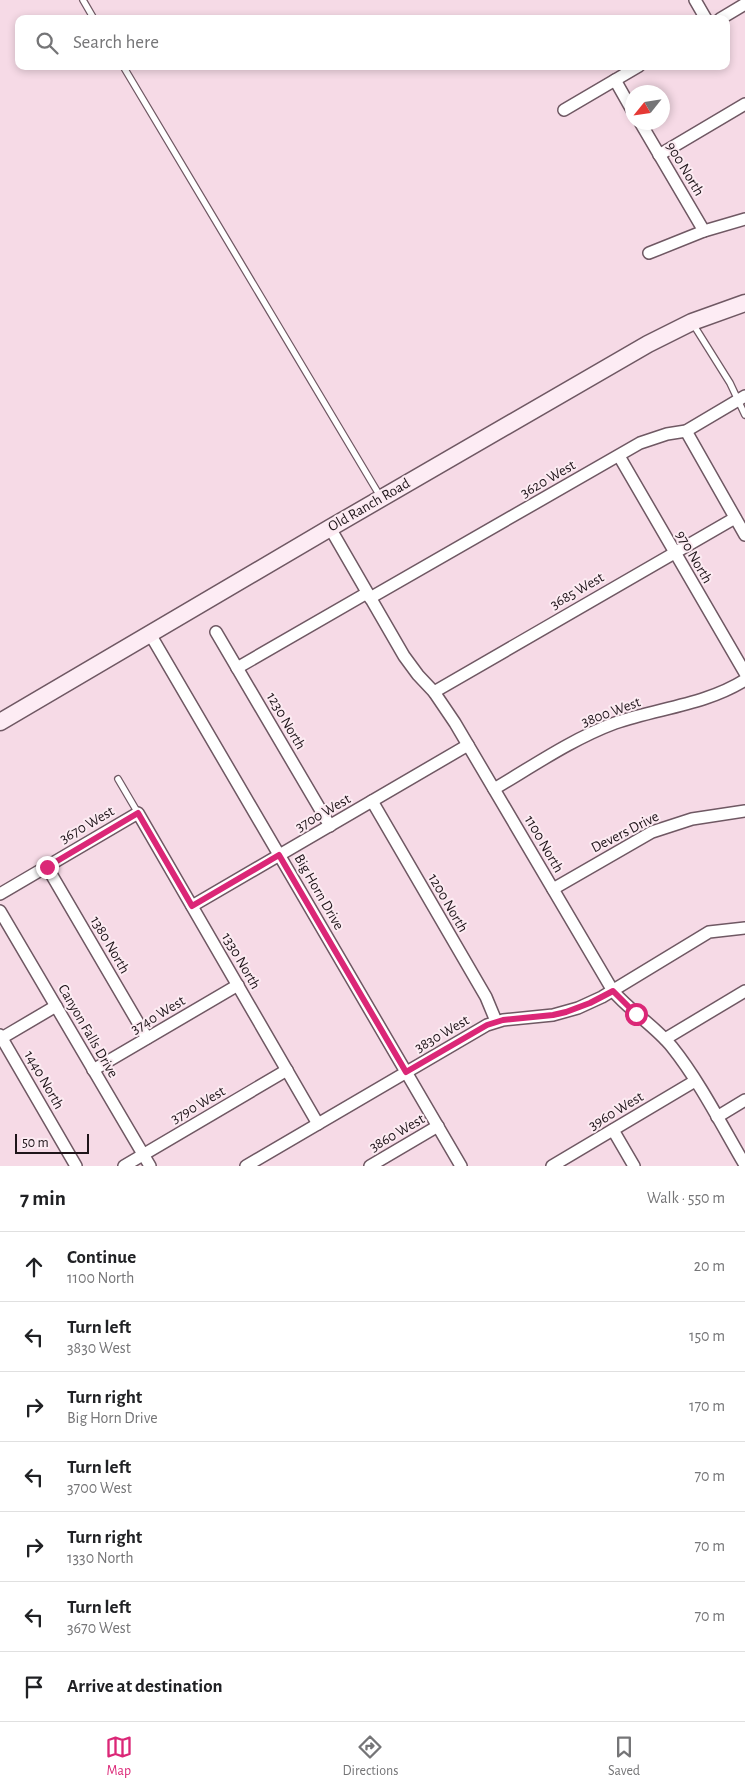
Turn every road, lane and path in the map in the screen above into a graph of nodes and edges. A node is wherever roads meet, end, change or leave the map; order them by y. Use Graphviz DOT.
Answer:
graph roads {
  1 [pos="83,0"];
  2 [pos="696,0"];
  3 [pos="745,4"];
  4 [pos="92,15"];
  5 [pos="704,15"];
  6 [pos="727,15"];
  7 [pos="125,70"];
  8 [pos="632,70"];
  9 [pos="615,80"];
  10 [pos="625,98"];
  11 [pos="745,104"];
  12 [pos="564,110"];
  13 [pos="645,130"];
  14 [pos="659,155"];
  15 [pos="745,219"];
  16 [pos="704,231"];
  17 [pos="649,253"];
  18 [pos="745,303"];
  19 [pos="692,322"];
  20 [pos="742,398"];
  21 [pos="745,416"];
  22 [pos="686,431"];
  23 [pos="619,456"];
  24 [pos="381,498"];
  25 [pos="735,518"];
  26 [pos="330,528"];
  27 [pos="745,535"];
  28 [pos="674,552"];
  29 [pos="368,595"];
  30 [pos="216,632"];
  31 [pos="150,634"];
  32 [pos="237,668"];
  33 [pos="745,673"];
  34 [pos="745,680"];
  35 [pos="434,692"];
  36 [pos="0,722"];
  37 [pos="468,745"];
  38 [pos="118,778"];
  39 [pos="494,789"];
  40 [pos="372,801"];
  41 [pos="745,811"];
  42 [pos="138,813"];
  43 [pos="330,826"];
  44 [pos="279,855"];
  45 [pos="47,867"];
  46 [pos="553,889"];
  47 [pos="0,894"];
  48 [pos="192,906"];
  49 [pos="0,911"];
  50 [pos="745,928"];
  51 [pos="238,985"];
  52 [pos="613,991"];
  53 [pos="745,991"];
  54 [pos="56,1006"];
  55 [pos="496,1021"];
  56 [pos="1,1038"];
  57 [pos="147,1038"];
  58 [pos="665,1039"];
  59 [pos="93,1070"];
  60 [pos="287,1070"];
  61 [pos="406,1072"];
  62 [pos="696,1082"];
  63 [pos="745,1100"];
  64 [pos="717,1117"];
  65 [pos="318,1124"];
  66 [pos="438,1126"];
  67 [pos="613,1130"];
  68 [pos="143,1155"];
  69 [pos="745,1165"];
  70 [pos="76,1166"];
  71 [pos="124,1166"];
  72 [pos="150,1166"];
  73 [pos="246,1166"];
  74 [pos="370,1166"];
  75 [pos="461,1166"];
  76 [pos="552,1166"];
  77 [pos="634,1166"];
  1 -- 4 [label="lane"];
  2 -- 5 [label="street"];
  3 -- 6 [label="street"];
  7 -- 24 [label="lane"];
  8 -- 9 [label="street"];
  9 -- 10 [label="street"];
  9 -- 12 [label="street"];
  11 -- 14 [label="street"];
  13 -- 14 [label="street, 900 North"];
  14 -- 16 [label="street, 900 North"];
  15 -- 16 [label="street"];
  16 -- 17 [label="street"];
  18 -- 19 [label="street, Old Ranch Road"];
  19 -- 20 [label="lane"];
  19 -- 24 [label="street, Old Ranch Road"];
  20 -- 21 [label="lane"];
  20 -- 22 [label="street, 3620 West"];
  22 -- 23 [label="street, 3620 West"];
  22 -- 25 [label="street"];
  23 -- 28 [label="street, 970 North"];
  23 -- 29 [label="street, 3620 West"];
  24 -- 26 [label="street, Old Ranch Road"];
  25 -- 27 [label="street"];
  25 -- 28 [label="street, 3685 West"];
  26 -- 29 [label="street, 1100 North"];
  26 -- 31 [label="street, Old Ranch Road"];
  28 -- 33 [label="street, 970 North"];
  28 -- 35 [label="street, 3685 West"];
  29 -- 32 [label="street, 3620 West"];
  29 -- 35 [label="street, 1100 North"];
  30 -- 32 [label="street, 1230 North"];
  31 -- 36 [label="street, Old Ranch Road"];
  31 -- 44 [label="street, Big Horn Drive"];
  32 -- 43 [label="street, 1230 North"];
  34 -- 39 [label="street, 3800 West"];
  35 -- 37 [label="street, 1100 North"];
  37 -- 39 [label="street, 1100 North"];
  37 -- 40 [label="street, 3700 West"];
  38 -- 42 [label="lane"];
  39 -- 46 [label="street, 1100 North"];
  40 -- 43 [label="street, 3700 West"];
  40 -- 55 [label="street, 1200 North"];
  41 -- 46 [label="street, Devers Drive"];
  42 -- 45 [label="street, 3670 West"];
  42 -- 48 [label="street, 1330 North"];
  43 -- 44 [label="street, 3700 West"];
  44 -- 48 [label="street, 3700 West"];
  44 -- 61 [label="street, Big Horn Drive"];
  45 -- 47 [label="street, 3670 West"];
  45 -- 57 [label="street, 1380 North"];
  46 -- 52 [label="street, 1100 North"];
  48 -- 51 [label="street, 1330 North"];
  49 -- 54 [label="street, Canyon Falls Drive"];
  50 -- 52 [label="street, 3830 West"];
  51 -- 57 [label="street, 3740 West"];
  51 -- 60 [label="street, 1330 North"];
  52 -- 55 [label="street, 3830 West"];
  52 -- 58 [label="street, 1100 North"];
  53 -- 58 [label="street"];
  54 -- 56 [label="street"];
  54 -- 59 [label="street, Canyon Falls Drive"];
  55 -- 61 [label="street, 3830 West"];
  56 -- 70 [label="street, 1440 North"];
  57 -- 59 [label="street, 3740 West"];
  58 -- 62 [label="street, 1100 North"];
  59 -- 68 [label="street, Canyon Falls Drive"];
  60 -- 65 [label="street, 1330 North"];
  60 -- 68 [label="street, 3790 West"];
  61 -- 65 [label="street, 3830 West"];
  61 -- 66 [label="street, Big Horn Drive"];
  62 -- 64 [label="street, 1100 North"];
  62 -- 67 [label="street, 3960 West"];
  63 -- 64 [label="street"];
  64 -- 69 [label="street, 1100 North"];
  65 -- 73 [label="street, 3830 West"];
  66 -- 74 [label="street, 3860 West"];
  66 -- 75 [label="street, Big Horn Drive"];
  67 -- 76 [label="street, 3960 West"];
  67 -- 77 [label="street"];
  68 -- 71 [label="street, 3790 West"];
  68 -- 72 [label="street, Canyon Falls Drive"];
}
